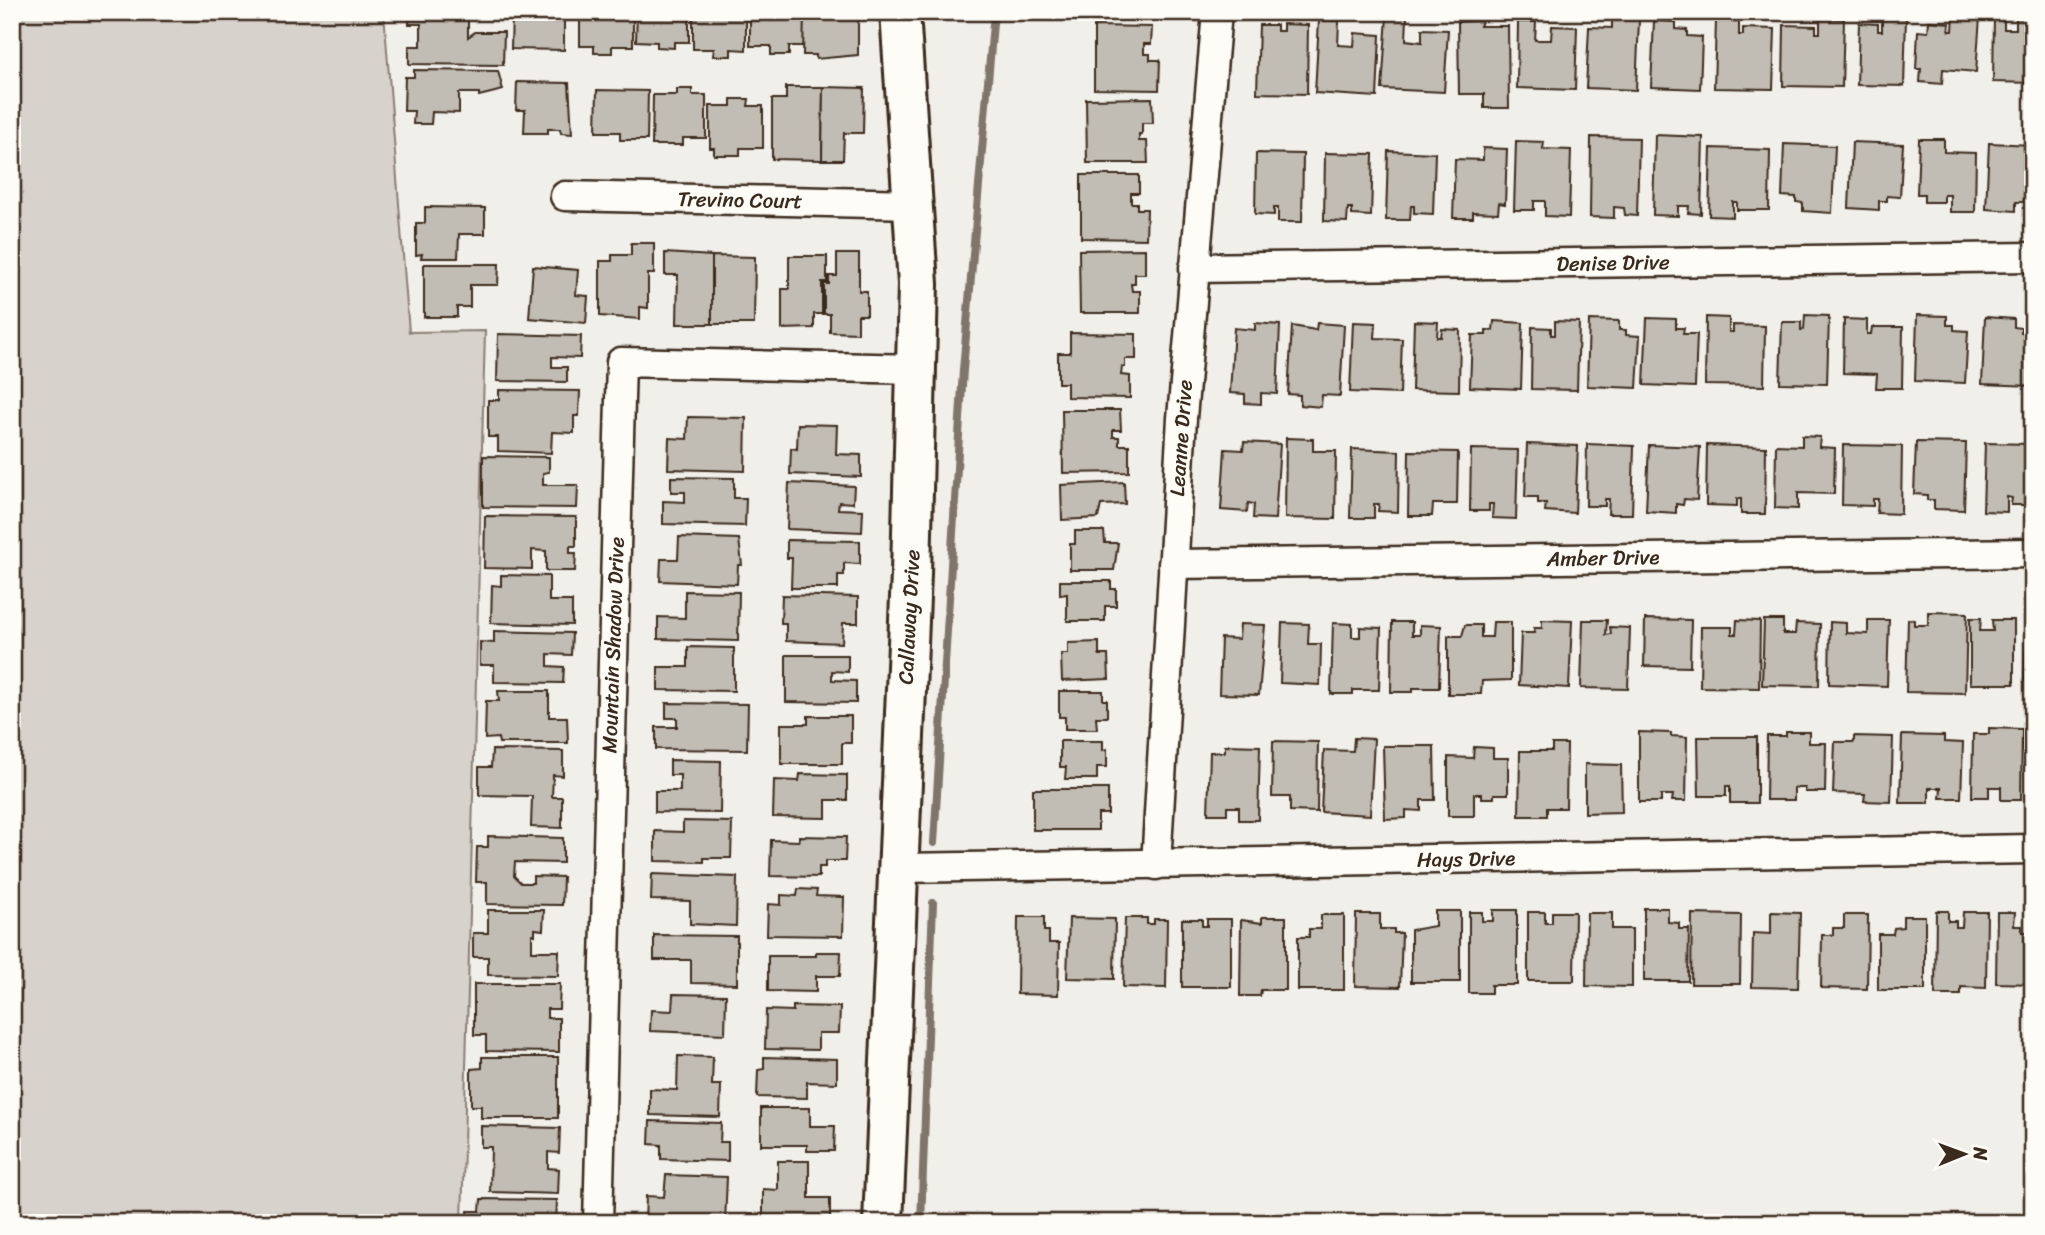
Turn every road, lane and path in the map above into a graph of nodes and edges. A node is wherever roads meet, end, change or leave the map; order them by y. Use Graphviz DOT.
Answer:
graph roads {
  1 [pos="900,12"];
  2 [pos="1217,12"];
  3 [pos="565,196"];
  4 [pos="914,204"];
  5 [pos="2033,257"];
  6 [pos="1194,268"];
  7 [pos="916,369"];
  8 [pos="2033,553"];
  9 [pos="1173,564"];
  10 [pos="2033,849"];
  11 [pos="1156,865"];
  12 [pos="900,868"];
  13 [pos="598,1223"];
  14 [pos="883,1223"];
  1 -- 4 [label="street, Callaway Drive"];
  2 -- 6 [label="street, Leanne Drive"];
  3 -- 4 [label="street, Trevino Court"];
  4 -- 7 [label="street, Callaway Drive"];
  5 -- 6 [label="street, Denise Drive"];
  6 -- 9 [label="street, Leanne Drive"];
  7 -- 12 [label="street, Callaway Drive"];
  7 -- 13 [label="street, Mountain Shadow Drive"];
  8 -- 9 [label="street, Amber Drive"];
  9 -- 11 [label="street, Leanne Drive"];
  10 -- 11 [label="street, Hays Drive"];
  11 -- 12 [label="street, Hays Drive"];
  12 -- 14 [label="street, Callaway Drive"];
}
